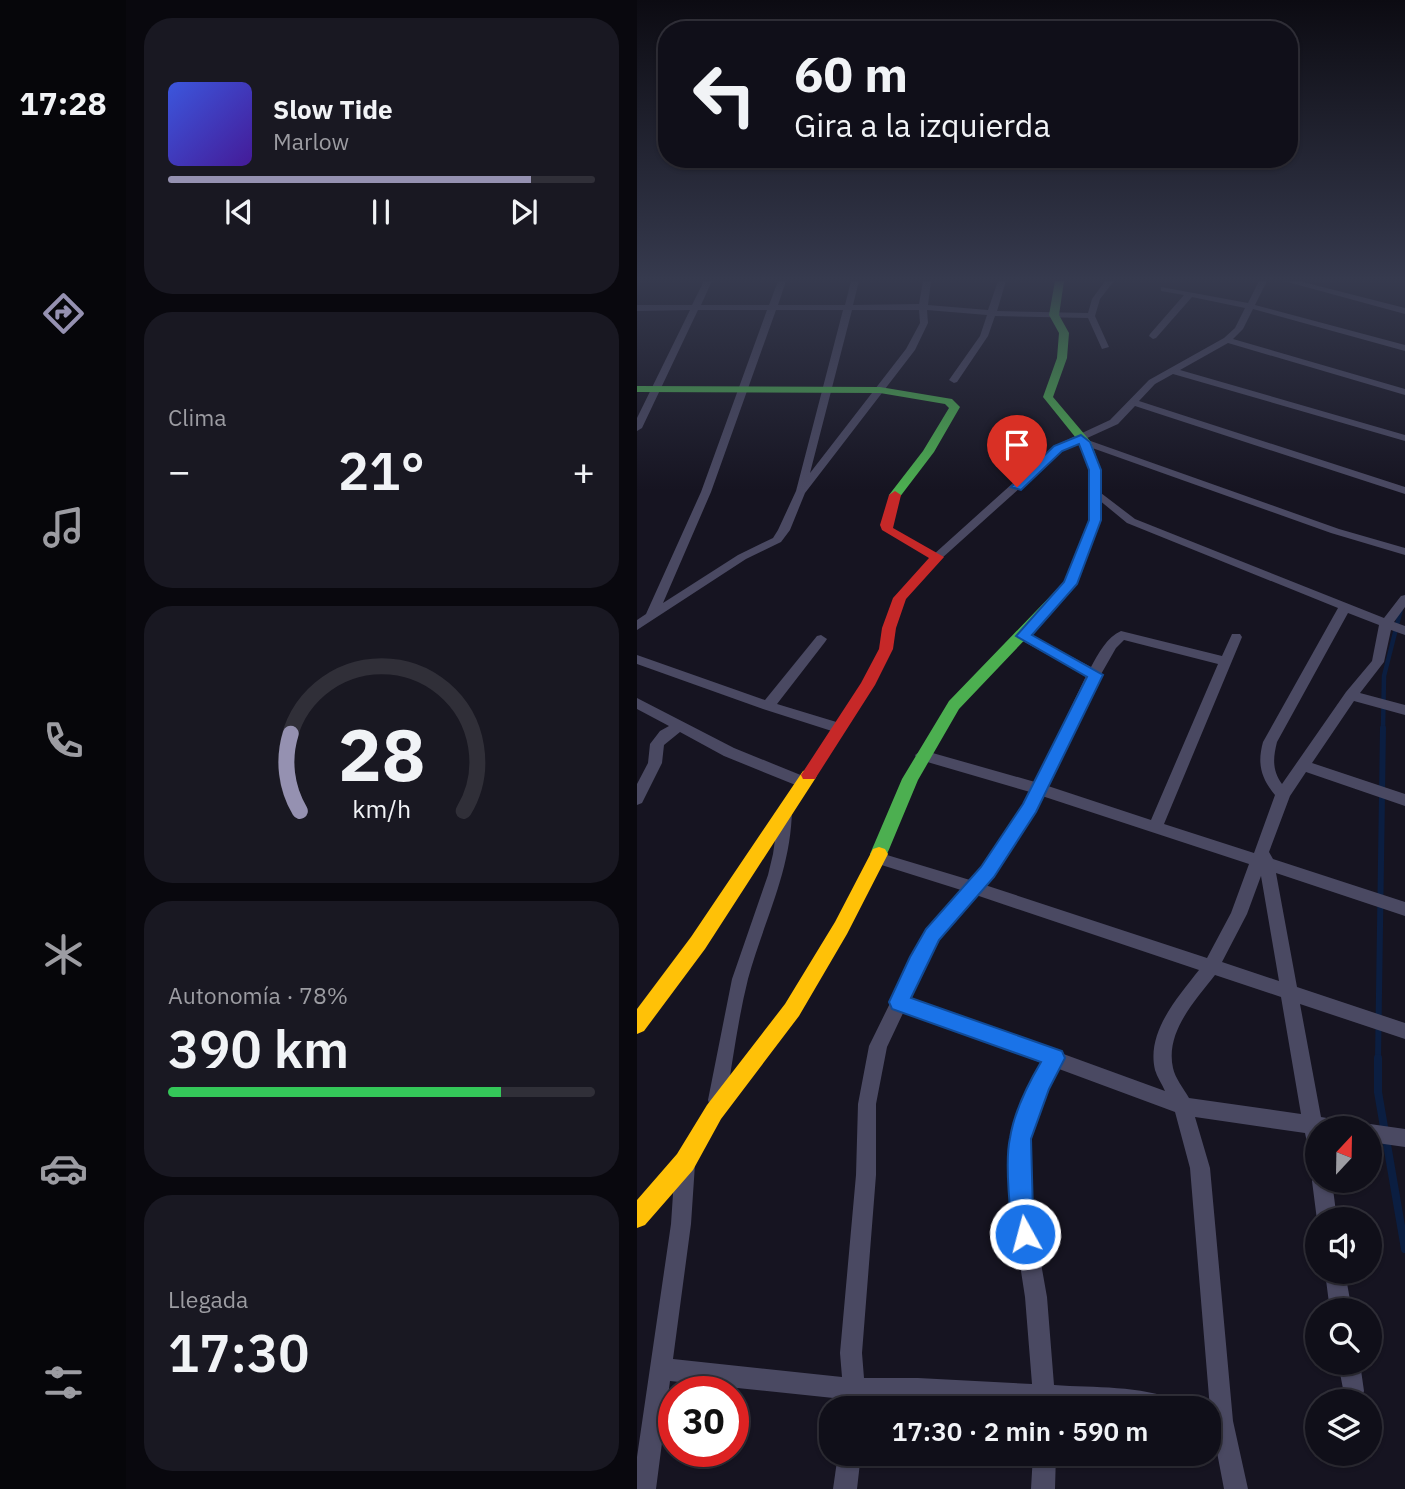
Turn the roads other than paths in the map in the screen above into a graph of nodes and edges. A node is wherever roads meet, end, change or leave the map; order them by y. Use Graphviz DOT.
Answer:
graph roads {
  1 [pos="674,350"];
  2 [pos="757,350"];
  3 [pos="837,350"];
  4 [pos="910,350"];
  5 [pos="976,350"];
  6 [pos="1063,350"];
  7 [pos="1208,350"];
  8 [pos="1263,350"];
  9 [pos="1171,371"];
  10 [pos="954,380"];
  11 [pos="744,388"];
  12 [pos="637,389"];
  13 [pos="655,389"];
  14 [pos="827,389"];
  15 [pos="880,390"];
  16 [pos="1405,392"];
  17 [pos="1132,402"];
  18 [pos="637,428"];
  19 [pos="1405,438"];
  20 [pos="1083,440"];
  21 [pos="1405,491"];
  22 [pos="800,493"];
  23 [pos="1097,494"];
  24 [pos="1405,552"];
  25 [pos="937,556"];
  26 [pos="1405,599"];
  27 [pos="1345,606"];
  28 [pos="651,617"];
  29 [pos="1387,624"];
  30 [pos="637,626"];
  31 [pos="1405,631"];
  32 [pos="1023,636"];
  33 [pos="1236,637"];
  34 [pos="821,639"];
  35 [pos="637,659"];
  36 [pos="1226,661"];
  37 [pos="1095,675"];
  38 [pos="1351,695"];
  39 [pos="637,703"];
  40 [pos="768,706"];
  41 [pos="1405,710"];
  42 [pos="680,726"];
  43 [pos="838,728"];
  44 [pos="922,755"];
  45 [pos="1301,765"];
  46 [pos="803,782"];
  47 [pos="1039,789"];
  48 [pos="1283,794"];
  49 [pos="637,799"];
  50 [pos="1405,800"];
  51 [pos="785,809"];
  52 [pos="1155,827"];
  53 [pos="877,858"];
  54 [pos="1262,858"];
  55 [pos="972,888"];
  56 [pos="1405,909"];
  57 [pos="1211,967"];
  58 [pos="1290,994"];
  59 [pos="899,1002"];
  60 [pos="637,1025"];
  61 [pos="1405,1031"];
  62 [pos="1055,1058"];
  63 [pos="1182,1106"];
  64 [pos="714,1112"];
  65 [pos="1312,1116"];
  66 [pos="1305,1123"];
  67 [pos="1383,1135"];
  68 [pos="1405,1139"];
  69 [pos="685,1162"];
  70 [pos="637,1217"];
  71 [pos="661,1370"];
  72 [pos="834,1396"];
  73 [pos="854,1396"];
  74 [pos="873,1396"];
  75 [pos="982,1396"];
  76 [pos="1044,1396"];
  77 [pos="1214,1396"];
  78 [pos="1221,1439"];
  79 [pos="849,1466"];
  80 [pos="1044,1466"];
  81 [pos="644,1489"];
  82 [pos="845,1489"];
  83 [pos="1043,1489"];
  84 [pos="1236,1489"];
  1 -- 13 [label="street"];
  2 -- 11 [label="street"];
  3 -- 14 [label="street"];
  4 -- 15 [label="street"];
  5 -- 10 [label="street"];
  6 -- 20 [label="street"];
  7 -- 9 [label="street"];
  8 -- 16 [label="street"];
  9 -- 17 [label="street"];
  9 -- 19 [label="street"];
  11 -- 13 [label="street"];
  11 -- 14 [label="street"];
  11 -- 28 [label="street"];
  12 -- 13 [label="street"];
  13 -- 18 [label="street"];
  14 -- 15 [label="street"];
  14 -- 22 [label="street"];
  15 -- 22 [label="street"];
  15 -- 25 [label="street"];
  17 -- 20 [label="street"];
  17 -- 21 [label="street"];
  20 -- 23 [label="street"];
  20 -- 24 [label="street"];
  20 -- 25 [label="street"];
  22 -- 28 [label="street"];
  23 -- 27 [label="street"];
  23 -- 32 [label="street"];
  25 -- 43 [label="street"];
  26 -- 29 [label="street"];
  27 -- 29 [label="street"];
  27 -- 48 [label="street"];
  28 -- 30 [label="street"];
  29 -- 31 [label="street"];
  29 -- 38 [label="street"];
  32 -- 37 [label="street"];
  32 -- 44 [label="street"];
  33 -- 36 [label="street"];
  34 -- 40 [label="street"];
  35 -- 40 [label="street"];
  36 -- 37 [label="street"];
  36 -- 52 [label="street"];
  37 -- 47 [label="street"];
  38 -- 41 [label="street"];
  38 -- 45 [label="street"];
  39 -- 42 [label="street"];
  40 -- 43 [label="street"];
  42 -- 46 [label="street"];
  42 -- 49 [label="street"];
  43 -- 46 [label="street"];
  44 -- 47 [label="street"];
  44 -- 53 [label="street"];
  45 -- 48 [label="street"];
  45 -- 50 [label="street"];
  46 -- 51 [label="street"];
  47 -- 52 [label="street"];
  47 -- 55 [label="street"];
  48 -- 54 [label="street"];
  51 -- 60 [label="street"];
  51 -- 64 [label="street"];
  52 -- 54 [label="street"];
  53 -- 55 [label="street"];
  53 -- 64 [label="street"];
  54 -- 56 [label="street"];
  54 -- 57 [label="street"];
  54 -- 58 [label="street"];
  55 -- 57 [label="street"];
  55 -- 59 [label="street"];
  57 -- 58 [label="street"];
  57 -- 63 [label="street"];
  58 -- 61 [label="street"];
  58 -- 65 [label="street"];
  59 -- 62 [label="street"];
  59 -- 73 [label="street"];
  62 -- 63 [label="street"];
  62 -- 76 [label="street"];
  63 -- 66 [label="street"];
  63 -- 77 [label="street"];
  64 -- 69 [label="street"];
  67 -- 68 [label="street"];
  69 -- 70 [label="street"];
  69 -- 71 [label="street"];
  71 -- 72 [label="street"];
  71 -- 81 [label="street"];
  74 -- 75 [label="street"];
  78 -- 84 [label="street"];
  79 -- 82 [label="street"];
  80 -- 83 [label="street"];
}
